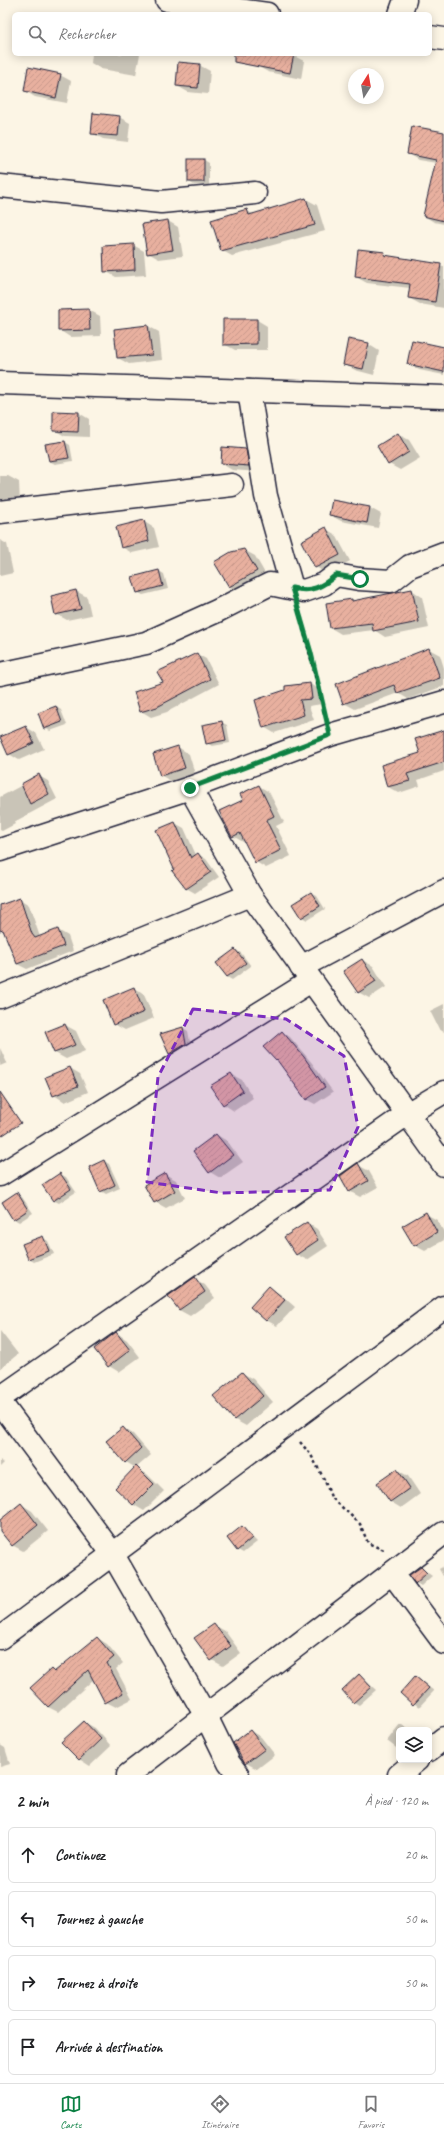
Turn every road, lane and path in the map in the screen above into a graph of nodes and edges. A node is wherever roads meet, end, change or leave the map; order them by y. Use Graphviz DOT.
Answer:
graph roads {
  1 [pos="167,0"];
  2 [pos="405,0"];
  3 [pos="253,12"];
  4 [pos="401,12"];
  5 [pos="432,37"];
  6 [pos="444,39"];
  7 [pos="0,186"];
  8 [pos="255,192"];
  9 [pos="0,383"];
  10 [pos="249,391"];
  11 [pos="444,397"];
  12 [pos="232,485"];
  13 [pos="0,512"];
  14 [pos="444,553"];
  15 [pos="292,588"];
  16 [pos="0,674"];
  17 [pos="444,702"];
  18 [pos="330,735"];
  19 [pos="190,788"];
  20 [pos="0,850"];
  21 [pos="444,891"];
  22 [pos="250,895"];
  23 [pos="306,974"];
  24 [pos="0,997"];
  25 [pos="444,1092"];
  26 [pos="407,1114"];
  27 [pos="444,1165"];
  28 [pos="0,1175"];
  29 [pos="444,1307"];
  30 [pos="0,1398"];
  31 [pos="0,1402"];
  32 [pos="285,1425"];
  33 [pos="444,1533"];
  34 [pos="112,1553"];
  35 [pos="400,1567"];
  36 [pos="0,1638"];
  37 [pos="444,1643"];
  38 [pos="206,1716"];
  39 [pos="444,1738"];
  40 [pos="432,1748"];
  41 [pos="413,1763"];
  42 [pos="128,1775"];
  43 [pos="238,1775"];
  44 [pos="398,1775"];
  1 -- 3 [label="street"];
  2 -- 4 [label="street"];
  5 -- 6 [label="street"];
  7 -- 8 [label="street"];
  9 -- 10 [label="street"];
  10 -- 11 [label="street"];
  10 -- 15 [label="street"];
  12 -- 13 [label="street"];
  14 -- 15 [label="street"];
  15 -- 16 [label="street"];
  15 -- 18 [label="path"];
  17 -- 18 [label="street"];
  18 -- 19 [label="street"];
  19 -- 20 [label="street"];
  19 -- 22 [label="street"];
  21 -- 23 [label="street"];
  22 -- 23 [label="street"];
  22 -- 24 [label="street"];
  23 -- 26 [label="street"];
  23 -- 28 [label="street"];
  25 -- 26 [label="street"];
  26 -- 27 [label="street"];
  26 -- 30 [label="street"];
  29 -- 32 [label="street"];
  31 -- 34 [label="street"];
  32 -- 34 [label="street"];
  32 -- 35 [label="path"];
  33 -- 35 [label="street"];
  34 -- 36 [label="street"];
  34 -- 38 [label="street"];
  35 -- 37 [label="street"];
  35 -- 38 [label="street"];
  38 -- 42 [label="street"];
  38 -- 43 [label="street"];
  39 -- 40 [label="street"];
  41 -- 44 [label="street"];
}
